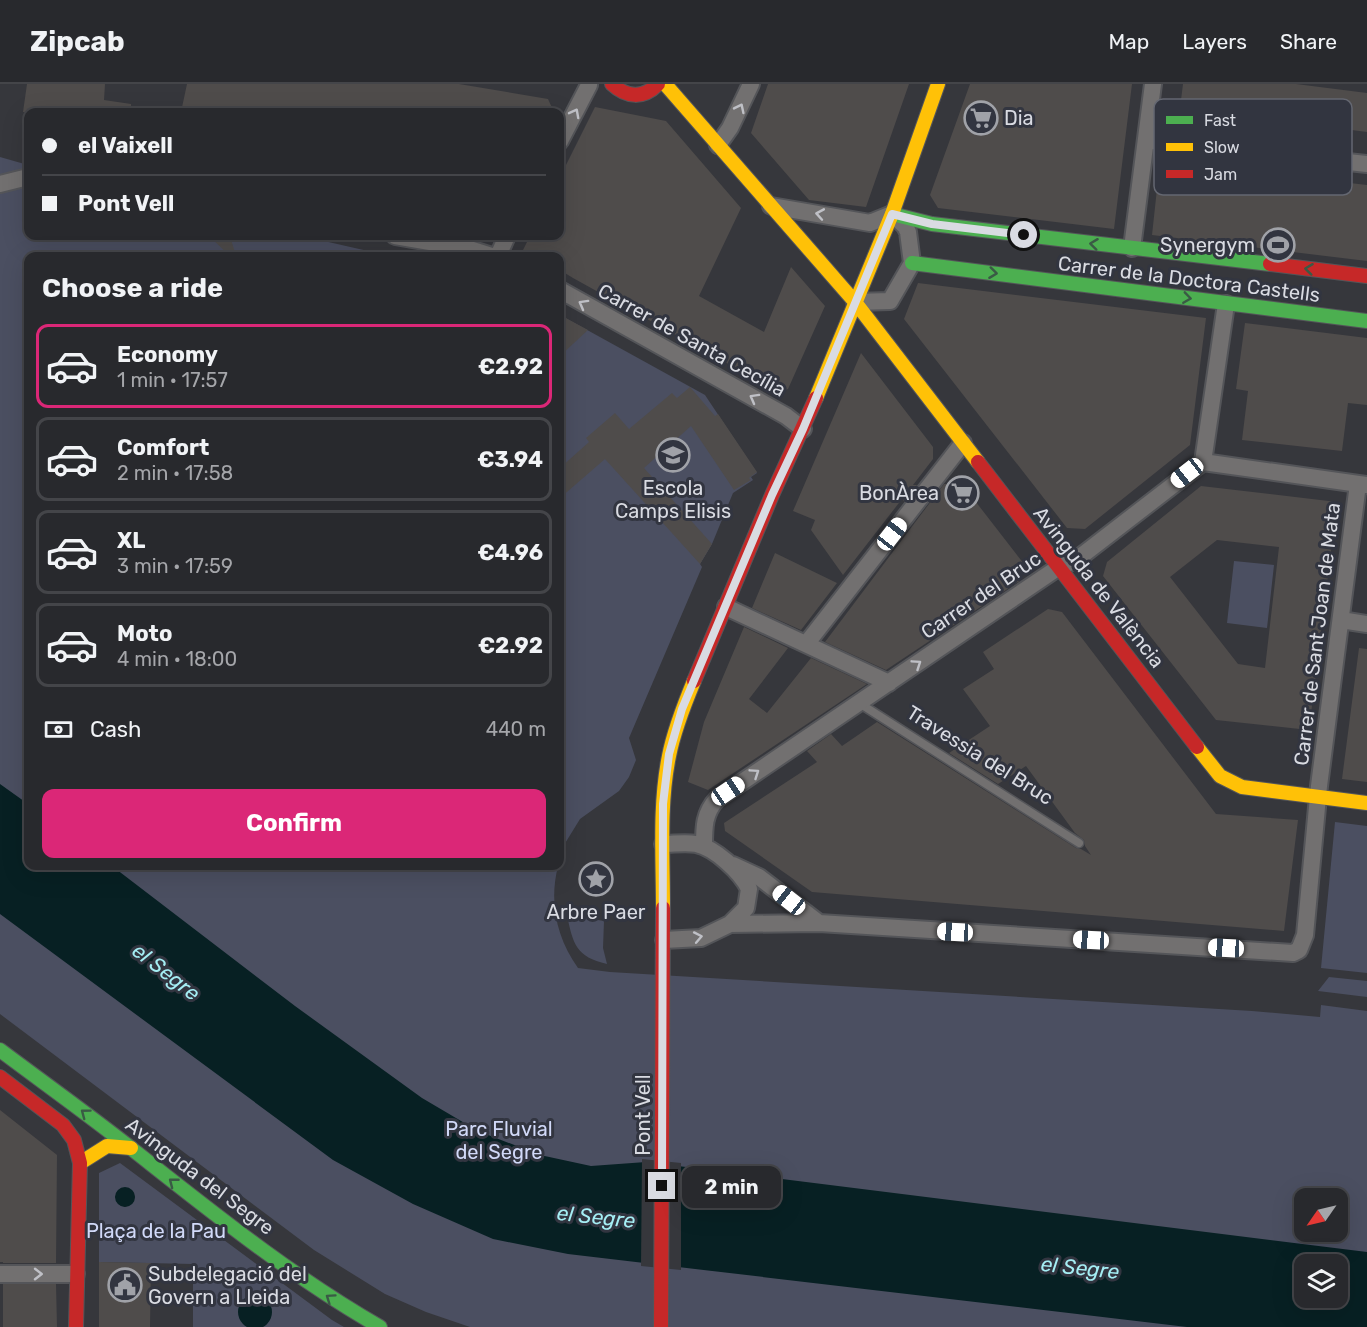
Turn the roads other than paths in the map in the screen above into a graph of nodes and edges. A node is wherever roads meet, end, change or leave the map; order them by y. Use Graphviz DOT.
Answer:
graph roads {
  1 [pos="591,84"];
  2 [pos="611,84"];
  3 [pos="658,84"];
  4 [pos="665,84"];
  5 [pos="751,84"];
  6 [pos="938,84"];
  7 [pos="1153,84"];
  8 [pos="564,134"];
  9 [pos="1146,140"];
  10 [pos="1154,141"];
  11 [pos="718,145"];
  12 [pos="1352,162"];
  13 [pos="1367,164"];
  14 [pos="0,172"];
  15 [pos="24,178"];
  16 [pos="24,178"];
  17 [pos="0,184"];
  18 [pos="771,206"];
  19 [pos="892,214"];
  20 [pos="418,240"];
  21 [pos="1132,248"];
  22 [pos="479,252"];
  23 [pos="912,263"];
  24 [pos="1367,276"];
  25 [pos="564,293"];
  26 [pos="855,302"];
  27 [pos="1226,304"];
  28 [pos="1367,321"];
  29 [pos="803,429"];
  30 [pos="963,443"];
  31 [pos="1203,462"];
  32 [pos="1362,484"];
  33 [pos="1059,567"];
  34 [pos="726,607"];
  35 [pos="1341,620"];
  36 [pos="1367,624"];
  37 [pos="807,643"];
  38 [pos="889,683"];
  39 [pos="859,703"];
  40 [pos="1318,798"];
  41 [pos="1367,802"];
  42 [pos="1079,843"];
  43 [pos="663,844"];
  44 [pos="704,846"];
  45 [pos="731,864"];
  46 [pos="819,923"];
  47 [pos="730,924"];
  48 [pos="664,940"];
  49 [pos="0,1050"];
  50 [pos="0,1077"];
  51 [pos="132,1148"];
  52 [pos="80,1163"];
  53 [pos="0,1274"];
  54 [pos="76,1274"];
  55 [pos="76,1327"];
  56 [pos="380,1327"];
  57 [pos="661,1327"];
  8 -- 1 [label="street, one-way"];
  2 -- 3 [label="street"];
  4 -- 11 [label="street, Avinguda de València"];
  11 -- 5 [label="street, one-way"];
  6 -- 19 [label="street, Pont Vell"];
  7 -- 9 [label="street"];
  9 -- 10 [label="street"];
  9 -- 21 [label="street"];
  11 -- 18 [label="street, Avinguda de València"];
  12 -- 13 [label="street"];
  14 -- 15 [label="street"];
  16 -- 17 [label="street"];
  19 -- 18 [label="street, one-way"];
  18 -- 26 [label="street, Avinguda de València"];
  21 -- 19 [label="street, Carrer de la Doctora Castells, one-way"];
  19 -- 23 [label="street"];
  19 -- 26 [label="street, Pont Vell"];
  20 -- 22 [label="street"];
  24 -- 21 [label="street, Carrer de la Doctora Castells, one-way"];
  23 -- 26 [label="street"];
  23 -- 27 [label="street, Carrer de la Doctora Castells, one-way"];
  29 -- 25 [label="street, Carrer de Santa Cecília, one-way"];
  26 -- 29 [label="street, Pont Vell"];
  26 -- 30 [label="street, Avinguda de València"];
  27 -- 28 [label="street, Carrer de la Doctora Castells"];
  27 -- 31 [label="street"];
  29 -- 34 [label="street, Pont Vell"];
  30 -- 33 [label="street, Avinguda de València"];
  30 -- 37 [label="street"];
  31 -- 32 [label="street"];
  31 -- 33 [label="street, Carrer del Bruc"];
  32 -- 35 [label="street, Carrer de Sant Joan de Mata"];
  38 -- 33 [label="street, Carrer del Bruc, one-way"];
  33 -- 40 [label="street, Avinguda de València"];
  34 -- 37 [label="street"];
  34 -- 43 [label="street, Pont Vell"];
  35 -- 36 [label="street"];
  35 -- 40 [label="street, Carrer de Sant Joan de Mata"];
  37 -- 38 [label="street"];
  38 -- 39 [label="street, Carrer del Bruc"];
  39 -- 42 [label="lane, Travessia del Bruc"];
  44 -- 39 [label="street, Carrer del Bruc, one-way"];
  40 -- 41 [label="street, Avinguda de València"];
  40 -- 46 [label="street, Carrer de Sant Joan de Mata"];
  43 -- 44 [label="street"];
  43 -- 48 [label="street, Pont Vell"];
  44 -- 45 [label="street"];
  45 -- 46 [label="street"];
  45 -- 47 [label="street"];
  46 -- 47 [label="street"];
  48 -- 47 [label="street, one-way"];
  48 -- 57 [label="street, Pont Vell"];
  51 -- 49 [label="street, Avinguda del Segre, one-way"];
  50 -- 52 [label="street"];
  51 -- 52 [label="street"];
  56 -- 51 [label="street, Avinguda del Segre, one-way"];
  52 -- 54 [label="street"];
  53 -- 54 [label="street, one-way"];
  54 -- 55 [label="street"];
}
